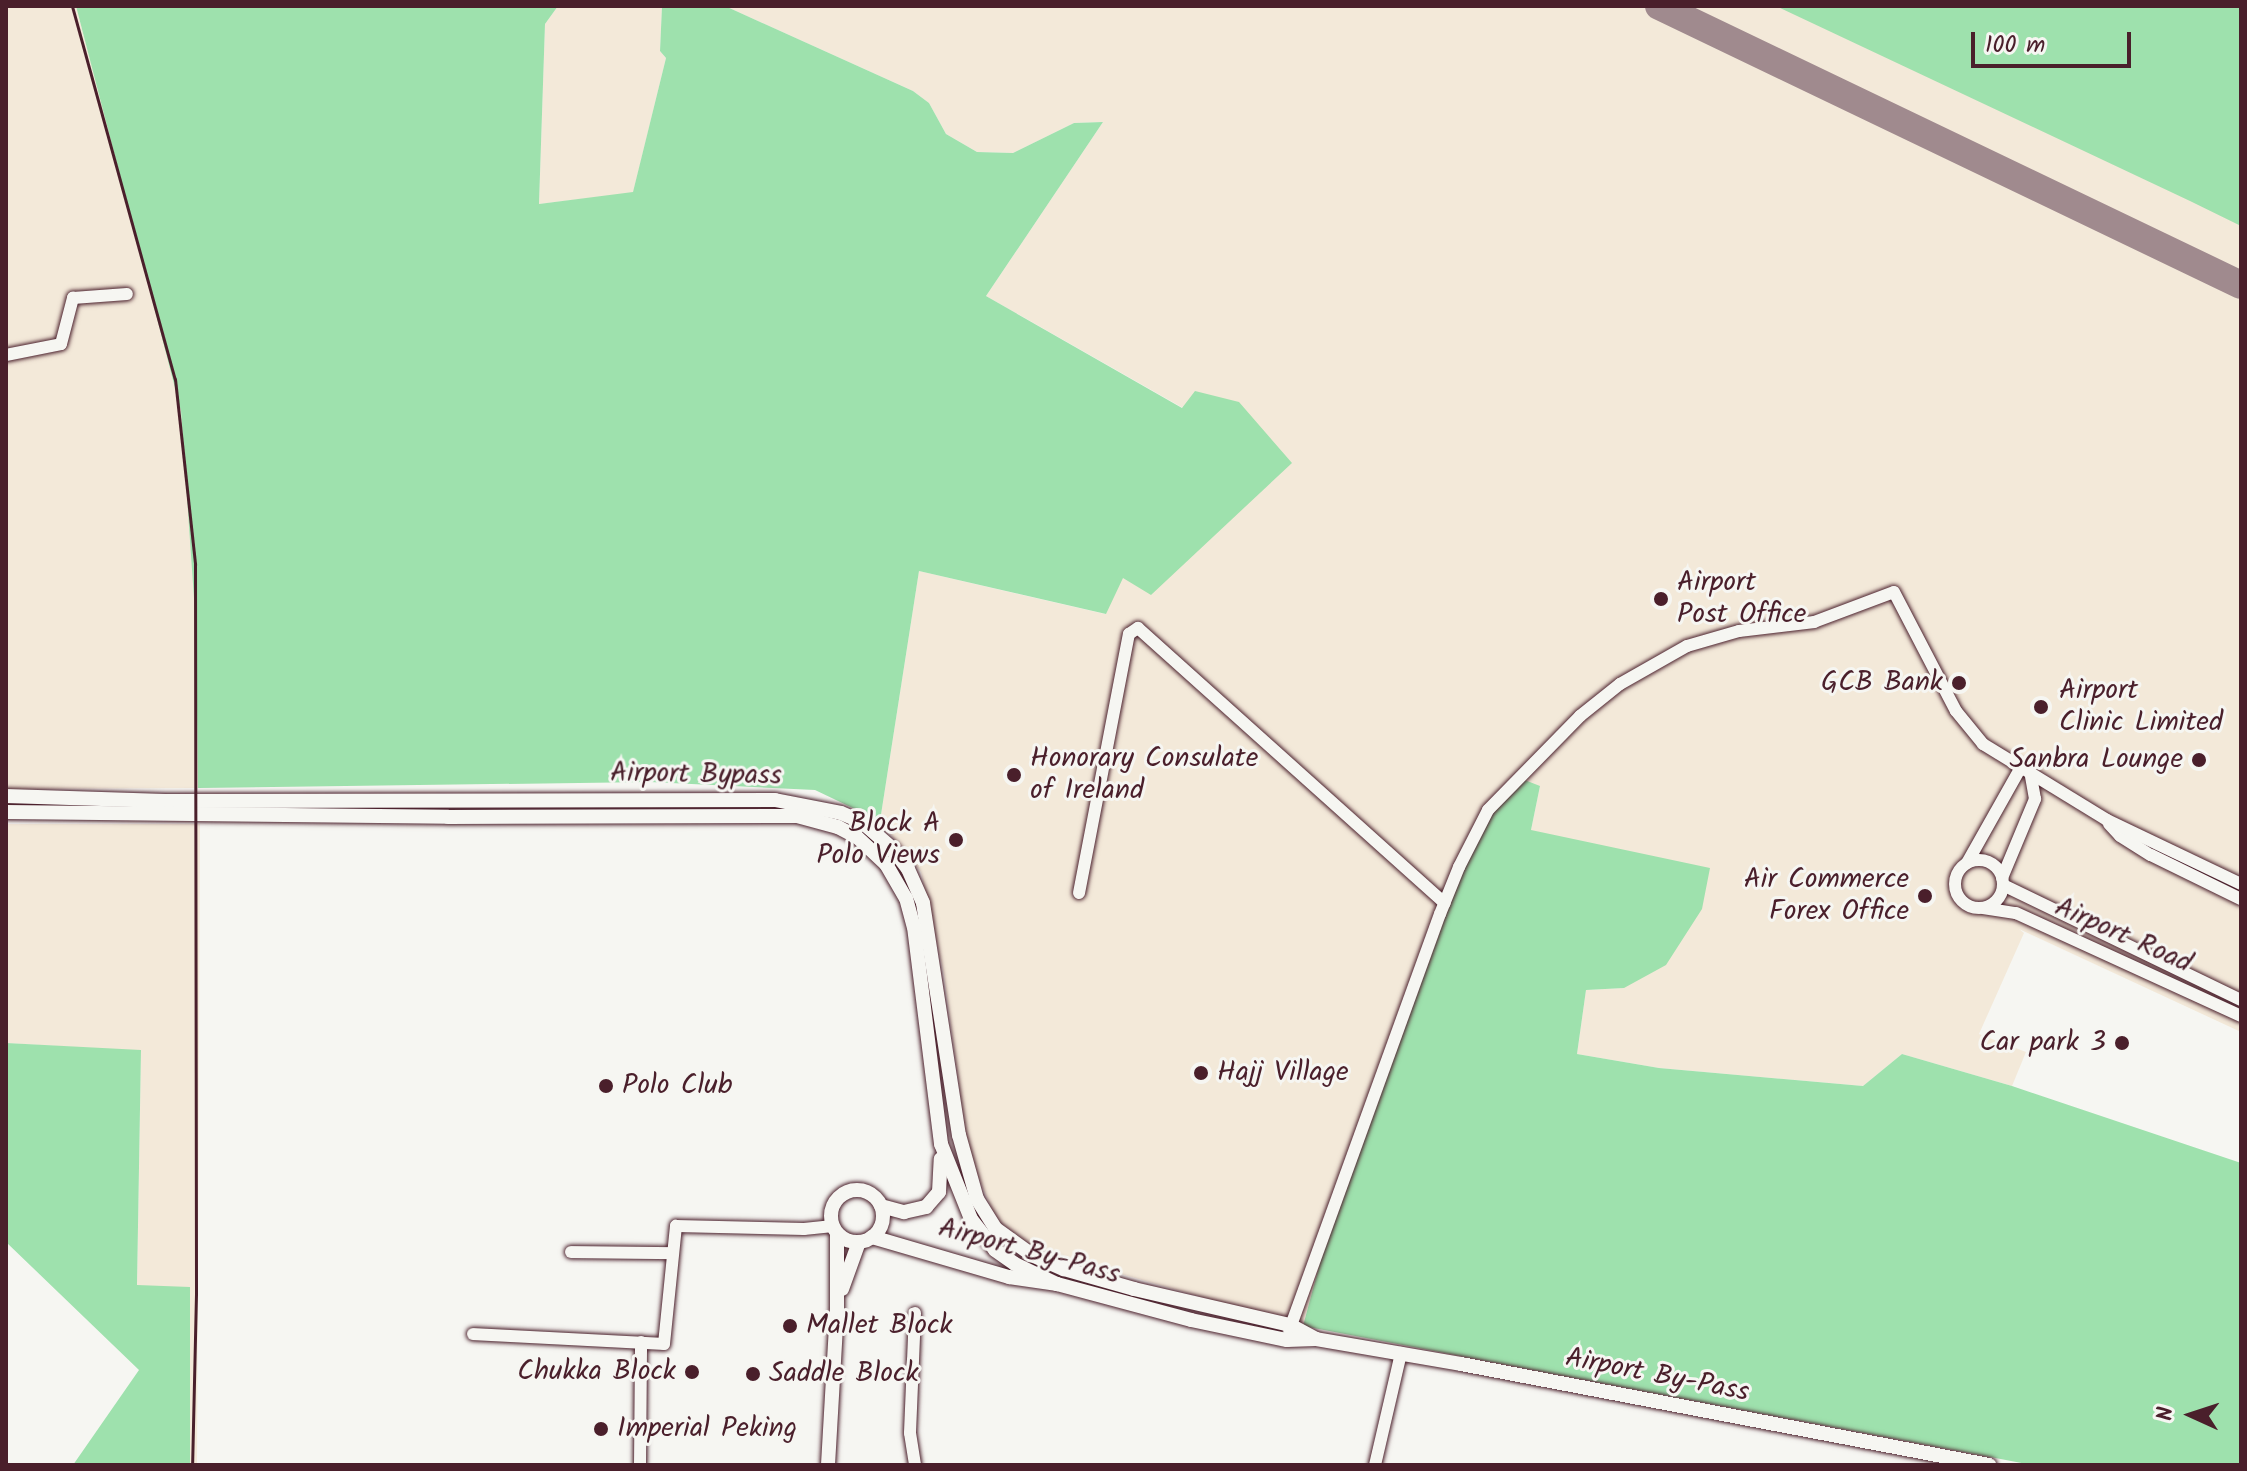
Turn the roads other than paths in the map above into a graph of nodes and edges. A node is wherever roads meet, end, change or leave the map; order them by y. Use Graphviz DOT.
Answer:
graph roads {
  1 [pos="127,294"];
  2 [pos="6,355"];
  3 [pos="2025,772"];
  4 [pos="6,796"];
  5 [pos="6,812"];
  6 [pos="2107,820"];
  7 [pos="1967,863"];
  8 [pos="2002,882"];
  9 [pos="2241,884"];
  10 [pos="1079,893"];
  11 [pos="2241,899"];
  12 [pos="1445,903"];
  13 [pos="1983,908"];
  14 [pos="2241,1000"];
  15 [pos="2241,1016"];
  16 [pos="941,1144"];
  17 [pos="881,1206"];
  18 [pos="835,1230"];
  19 [pos="865,1240"];
  20 [pos="571,1252"];
  21 [pos="673,1253"];
  22 [pos="1064,1269"];
  23 [pos="1057,1284"];
  24 [pos="837,1308"];
  25 [pos="915,1313"];
  26 [pos="1289,1333"];
  27 [pos="473,1334"];
  28 [pos="641,1342"];
  29 [pos="1401,1353"];
  30 [pos="640,1465"];
  31 [pos="828,1465"];
  32 [pos="915,1465"];
  33 [pos="1375,1465"];
  34 [pos="1989,1465"];
  1 -- 2 [label="street"];
  3 -- 6 [label="street"];
  3 -- 7 [label="street, Airport Road"];
  3 -- 8 [label="street"];
  3 -- 12 [label="street"];
  4 -- 22 [label="main road, Airport Bypass"];
  5 -- 16 [label="main road, Airport Bypass"];
  6 -- 9 [label="street"];
  6 -- 11 [label="street"];
  7 -- 8 [label="street, Airport Road"];
  7 -- 13 [label="street, Airport Road"];
  8 -- 13 [label="street"];
  8 -- 14 [label="street, Airport Road"];
  10 -- 12 [label="street"];
  12 -- 26 [label="street"];
  13 -- 15 [label="street, Airport Road"];
  16 -- 17 [label="main road"];
  16 -- 23 [label="main road, Airport Bypass"];
  17 -- 18 [label="main road"];
  17 -- 19 [label="main road"];
  18 -- 19 [label="main road"];
  18 -- 21 [label="street"];
  18 -- 24 [label="main road"];
  19 -- 23 [label="main road, Airport By-Pass"];
  19 -- 24 [label="main road"];
  20 -- 21 [label="street"];
  21 -- 28 [label="street"];
  22 -- 26 [label="main road, Airport By-Pass"];
  23 -- 26 [label="main road, Airport By-Pass"];
  24 -- 31 [label="main road"];
  25 -- 32 [label="street"];
  26 -- 29 [label="main road, Airport By-Pass"];
  27 -- 28 [label="street"];
  28 -- 30 [label="street"];
  29 -- 33 [label="street"];
  29 -- 34 [label="main road, Airport By-Pass"];
}
